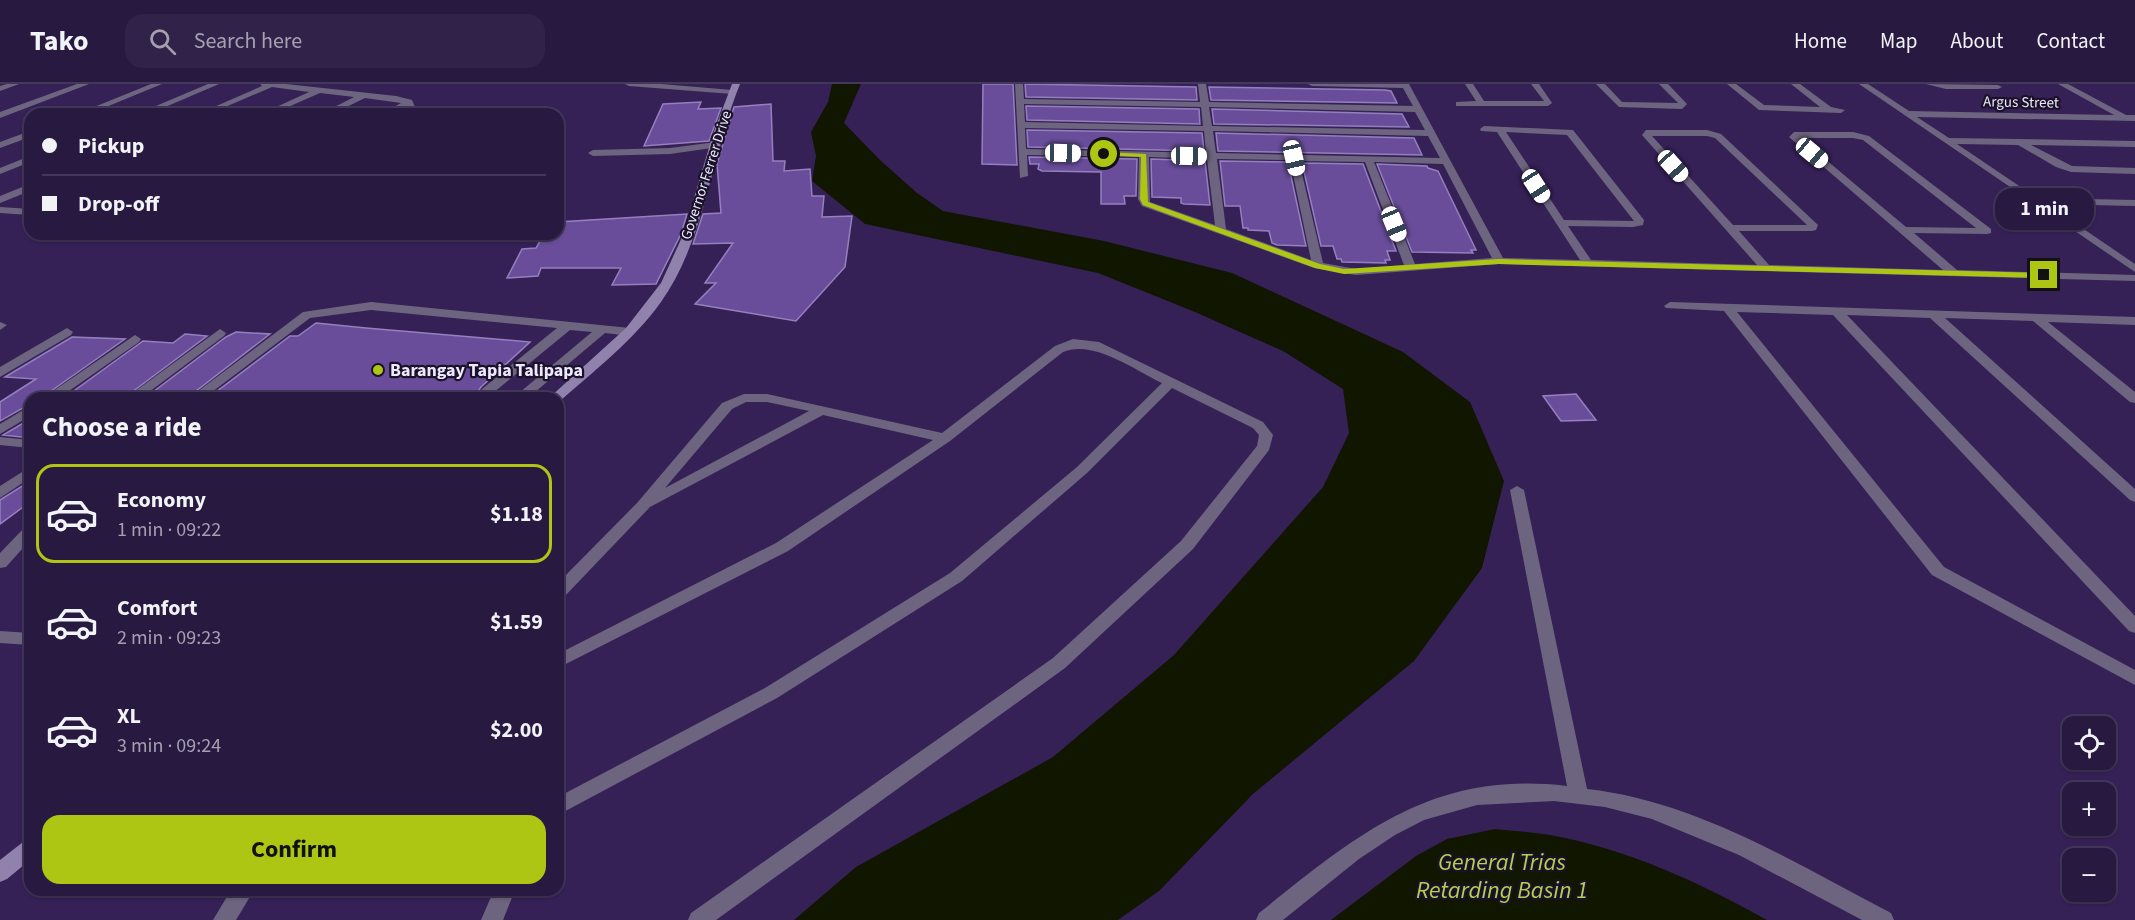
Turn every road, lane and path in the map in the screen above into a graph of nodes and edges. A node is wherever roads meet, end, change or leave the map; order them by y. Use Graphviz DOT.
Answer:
graph roads {
  1 [pos="15,84"];
  2 [pos="85,84"];
  3 [pos="158,84"];
  4 [pos="214,84"];
  5 [pos="264,84"];
  6 [pos="629,84"];
  7 [pos="1019,84"];
  8 [pos="1202,84"];
  9 [pos="1312,84"];
  10 [pos="1337,84"];
  11 [pos="1469,84"];
  12 [pos="1535,84"];
  13 [pos="1600,84"];
  14 [pos="1663,84"];
  15 [pos="1731,84"];
  16 [pos="1795,84"];
  17 [pos="1863,84"];
  18 [pos="1930,84"];
  19 [pos="1995,84"];
  20 [pos="2061,84"];
  21 [pos="271,85"];
  22 [pos="1405,85"];
  23 [pos="734,88"];
  24 [pos="0,89"];
  25 [pos="321,89"];
  26 [pos="367,94"];
  27 [pos="1020,101"];
  28 [pos="409,102"];
  29 [pos="1459,104"];
  30 [pos="1482,104"];
  31 [pos="1204,105"];
  32 [pos="96,108"];
  33 [pos="156,108"];
  34 [pos="216,108"];
  35 [pos="278,108"];
  36 [pos="338,108"];
  37 [pos="398,108"];
  38 [pos="412,108"];
  39 [pos="1418,109"];
  40 [pos="1828,109"];
  41 [pos="1841,110"];
  42 [pos="1906,114"];
  43 [pos="0,115"];
  44 [pos="2124,117"];
  45 [pos="2135,118"];
  46 [pos="1021,125"];
  47 [pos="1207,129"];
  48 [pos="1484,129"];
  49 [pos="1500,130"];
  50 [pos="1431,133"];
  51 [pos="24,136"];
  52 [pos="1946,141"];
  53 [pos="2020,143"];
  54 [pos="2135,144"];
  55 [pos="716,145"];
  56 [pos="0,146"];
  57 [pos="1022,152"];
  58 [pos="593,153"];
  59 [pos="1144,155"];
  60 [pos="1211,156"];
  61 [pos="1294,158"];
  62 [pos="1368,159"];
  63 [pos="24,161"];
  64 [pos="1446,161"];
  65 [pos="0,171"];
  66 [pos="2135,171"];
  67 [pos="1023,176"];
  68 [pos="24,190"];
  69 [pos="0,200"];
  70 [pos="2034,201"];
  71 [pos="2115,202"];
  72 [pos="2135,203"];
  73 [pos="0,210"];
  74 [pos="24,212"];
  75 [pos="2135,214"];
  76 [pos="1561,223"];
  77 [pos="1729,228"];
  78 [pos="1221,229"];
  79 [pos="1904,230"];
  80 [pos="1499,261"];
  81 [pos="1588,264"];
  82 [pos="1318,266"];
  83 [pos="1411,268"];
  84 [pos="1766,268"];
  85 [pos="2135,269"];
  86 [pos="1954,273"];
  87 [pos="2135,278"];
  88 [pos="1670,306"];
  89 [pos="1729,310"];
  90 [pos="1838,313"];
  91 [pos="1935,316"];
  92 [pos="2037,319"];
  93 [pos="2135,321"];
  94 [pos="568,325"];
  95 [pos="603,329"];
  96 [pos="67,332"];
  97 [pos="630,332"];
  98 [pos="220,333"];
  99 [pos="135,339"];
  100 [pos="0,373"];
  101 [pos="1171,382"];
  102 [pos="57,392"];
  103 [pos="140,392"];
  104 [pos="203,392"];
  105 [pos="487,392"];
  106 [pos="526,392"];
  107 [pos="562,392"];
  108 [pos="2135,399"];
  109 [pos="822,410"];
  110 [pos="24,414"];
  111 [pos="0,430"];
  112 [pos="945,438"];
  113 [pos="0,441"];
  114 [pos="24,443"];
  115 [pos="24,475"];
  116 [pos="1517,490"];
  117 [pos="0,493"];
  118 [pos="2135,497"];
  119 [pos="642,506"];
  120 [pos="24,537"];
  121 [pos="0,563"];
  122 [pos="564,587"];
  123 [pos="2135,627"];
  124 [pos="0,637"];
  125 [pos="24,639"];
  126 [pos="564,659"];
  127 [pos="2135,678"];
  128 [pos="1578,793"];
  129 [pos="564,804"];
  130 [pos="24,853"];
  131 [pos="0,873"];
  132 [pos="239,896"];
  133 [pos="502,896"];
  134 [pos="224,920"];
  135 [pos="492,920"];
  136 [pos="699,920"];
  137 [pos="1267,920"];
  138 [pos="1882,920"];
  1 -- 24 [label="street"];
  2 -- 43 [label="street"];
  3 -- 32 [label="street"];
  4 -- 33 [label="street"];
  5 -- 21 [label="street"];
  6 -- 23 [label="street"];
  7 -- 27 [label="street"];
  8 -- 31 [label="street"];
  9 -- 10 [label="street"];
  10 -- 22 [label="street"];
  11 -- 30 [label="street"];
  12 -- 30 [label="street"];
  13 -- 14 [label="street"];
  15 -- 40 [label="street"];
  16 -- 40 [label="street"];
  17 -- 42 [label="street"];
  18 -- 19 [label="street"];
  20 -- 44 [label="street"];
  21 -- 25 [label="street"];
  21 -- 34 [label="street"];
  22 -- 39 [label="street"];
  23 -- 55 [label="main road, Governor Ferrer Drive"];
  25 -- 26 [label="street"];
  25 -- 35 [label="street"];
  26 -- 28 [label="street"];
  26 -- 36 [label="street"];
  27 -- 31 [label="street"];
  27 -- 46 [label="street"];
  28 -- 37 [label="street"];
  28 -- 38 [label="street"];
  29 -- 30 [label="street"];
  31 -- 39 [label="street"];
  31 -- 47 [label="street"];
  39 -- 50 [label="street"];
  40 -- 41 [label="street"];
  42 -- 44 [label="street, Argus Street"];
  42 -- 52 [label="street"];
  44 -- 45 [label="street, Argus Street"];
  46 -- 47 [label="street"];
  46 -- 57 [label="street"];
  47 -- 50 [label="street"];
  47 -- 60 [label="street"];
  48 -- 49 [label="street"];
  49 -- 76 [label="street"];
  49 -- 76 [label="street"];
  50 -- 64 [label="street"];
  51 -- 56 [label="street"];
  52 -- 53 [label="street"];
  52 -- 70 [label="street"];
  53 -- 54 [label="street"];
  53 -- 66 [label="street"];
  55 -- 58 [label="street"];
  55 -- 97 [label="main road, Governor Ferrer Drive"];
  57 -- 59 [label="street"];
  57 -- 67 [label="street"];
  59 -- 60 [label="street"];
  59 -- 78 [label="street"];
  60 -- 61 [label="street"];
  60 -- 78 [label="street"];
  61 -- 62 [label="street"];
  61 -- 82 [label="street"];
  62 -- 64 [label="street"];
  62 -- 83 [label="street"];
  63 -- 65 [label="street"];
  64 -- 80 [label="street"];
  68 -- 69 [label="street"];
  70 -- 71 [label="street"];
  70 -- 85 [label="street"];
  71 -- 72 [label="street"];
  71 -- 75 [label="street"];
  73 -- 74 [label="street"];
  76 -- 81 [label="street"];
  77 -- 77 [label="street"];
  77 -- 84 [label="street"];
  78 -- 82 [label="street"];
  79 -- 79 [label="street"];
  79 -- 86 [label="street"];
  80 -- 81 [label="street"];
  80 -- 83 [label="street"];
  81 -- 84 [label="street"];
  82 -- 83 [label="street"];
  84 -- 86 [label="street"];
  86 -- 87 [label="street"];
  88 -- 89 [label="street"];
  89 -- 90 [label="street"];
  89 -- 127 [label="street"];
  90 -- 91 [label="street"];
  90 -- 123 [label="street"];
  91 -- 92 [label="street"];
  91 -- 118 [label="street"];
  92 -- 93 [label="street"];
  92 -- 108 [label="street"];
  94 -- 95 [label="street"];
  94 -- 104 [label="street"];
  94 -- 105 [label="street"];
  95 -- 97 [label="street"];
  95 -- 106 [label="street"];
  96 -- 100 [label="street"];
  97 -- 107 [label="main road, Governor Ferrer Drive"];
  98 -- 103 [label="street"];
  99 -- 102 [label="street"];
  101 -- 112 [label="street"];
  101 -- 129 [label="street"];
  101 -- 136 [label="street"];
  109 -- 112 [label="street"];
  109 -- 119 [label="street"];
  109 -- 119 [label="street"];
  110 -- 111 [label="street"];
  112 -- 126 [label="street"];
  113 -- 114 [label="street"];
  115 -- 117 [label="street"];
  116 -- 128 [label="street"];
  119 -- 122 [label="street"];
  120 -- 121 [label="street"];
  124 -- 125 [label="street"];
  128 -- 137 [label="street"];
  128 -- 138 [label="street"];
  130 -- 131 [label="main road"];
  132 -- 134 [label="street"];
  133 -- 135 [label="street"];
}
